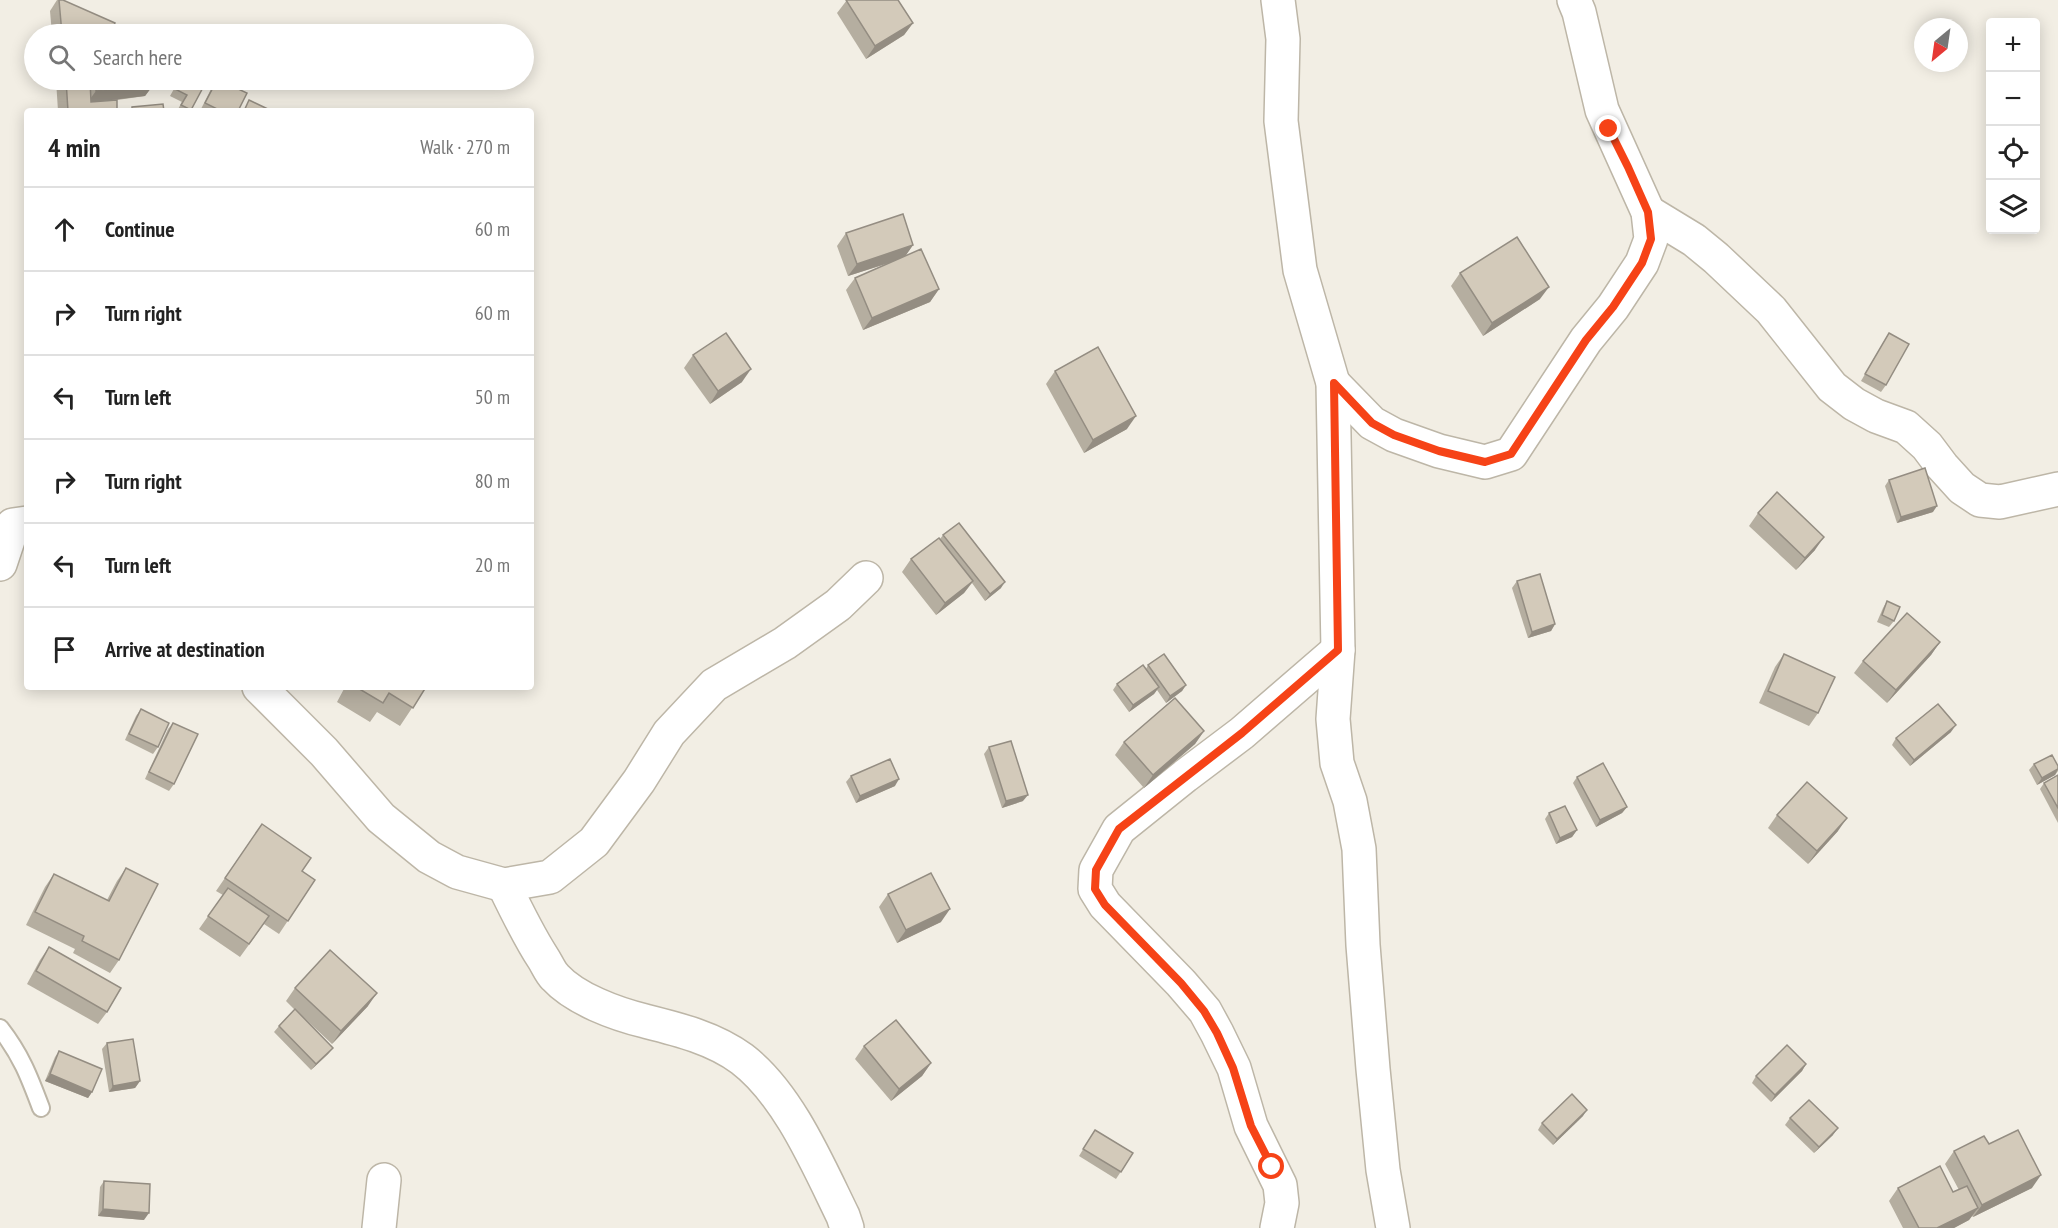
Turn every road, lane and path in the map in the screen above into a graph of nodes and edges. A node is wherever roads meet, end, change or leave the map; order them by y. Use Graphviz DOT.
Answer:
graph roads {
  1 [pos="1278,0"];
  2 [pos="1574,0"];
  3 [pos="1648,212"];
  4 [pos="1334,383"];
  5 [pos="2058,489"];
  6 [pos="24,523"];
  7 [pos="0,564"];
  8 [pos="866,578"];
  9 [pos="1338,650"];
  10 [pos="263,690"];
  11 [pos="504,885"];
  12 [pos="0,1028"];
  13 [pos="41,1108"];
  14 [pos="384,1180"];
  15 [pos="379,1228"];
  16 [pos="847,1228"];
  17 [pos="1277,1228"];
  18 [pos="1393,1228"];
  1 -- 4 [label="street"];
  2 -- 3 [label="street"];
  3 -- 4 [label="street"];
  3 -- 5 [label="street"];
  4 -- 9 [label="street"];
  6 -- 7 [label="street"];
  8 -- 11 [label="street"];
  9 -- 17 [label="street"];
  9 -- 18 [label="street"];
  10 -- 11 [label="street"];
  11 -- 16 [label="street"];
  12 -- 13 [label="lane"];
  14 -- 15 [label="street"];
}
